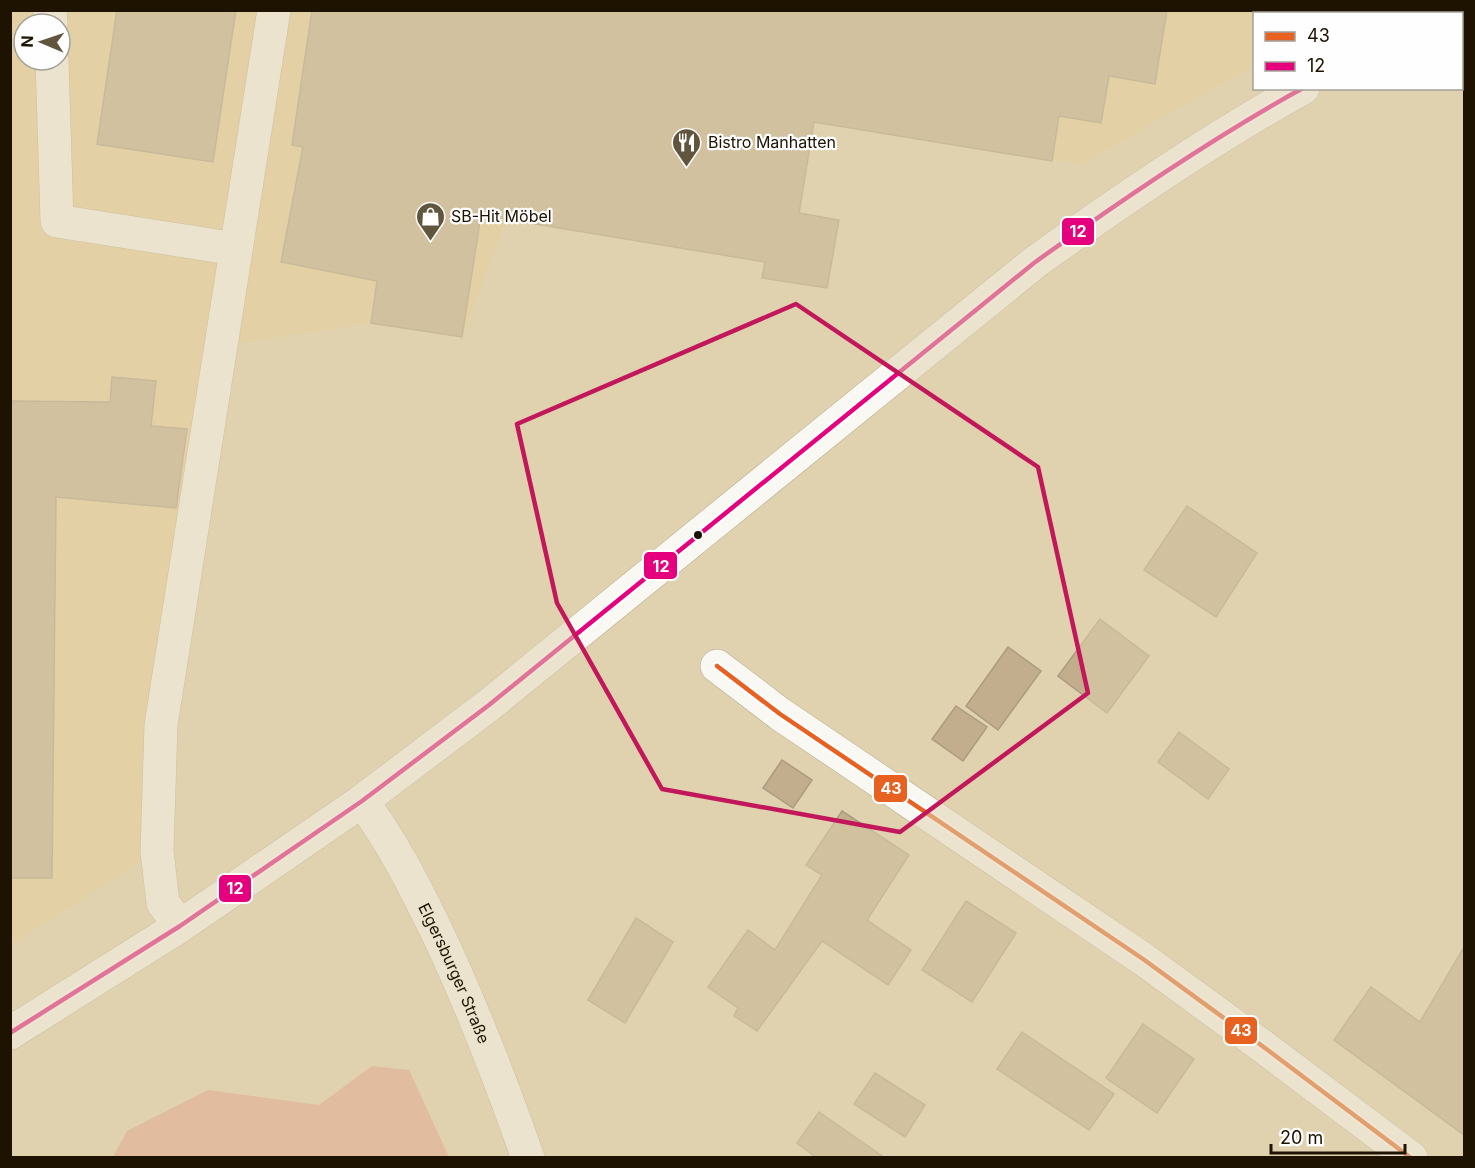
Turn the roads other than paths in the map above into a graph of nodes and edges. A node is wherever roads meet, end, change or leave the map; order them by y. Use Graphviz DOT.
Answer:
graph roads {
  1 [pos="274,10"];
  2 [pos="52,72"];
  3 [pos="1299,90"];
  4 [pos="236,249"];
  5 [pos="717,666"];
  6 [pos="362,801"];
  7 [pos="180,926"];
  8 [pos="10,1034"];
  9 [pos="528,1158"];
  10 [pos="1411,1158"];
  1 -- 4 [label="main road"];
  2 -- 4 [label="main road"];
  3 -- 6 [label="main road"];
  4 -- 7 [label="main road"];
  5 -- 10 [label="main road"];
  6 -- 7 [label="main road"];
  6 -- 9 [label="main road, Elgersburger Straße"];
  7 -- 8 [label="main road"];
}
